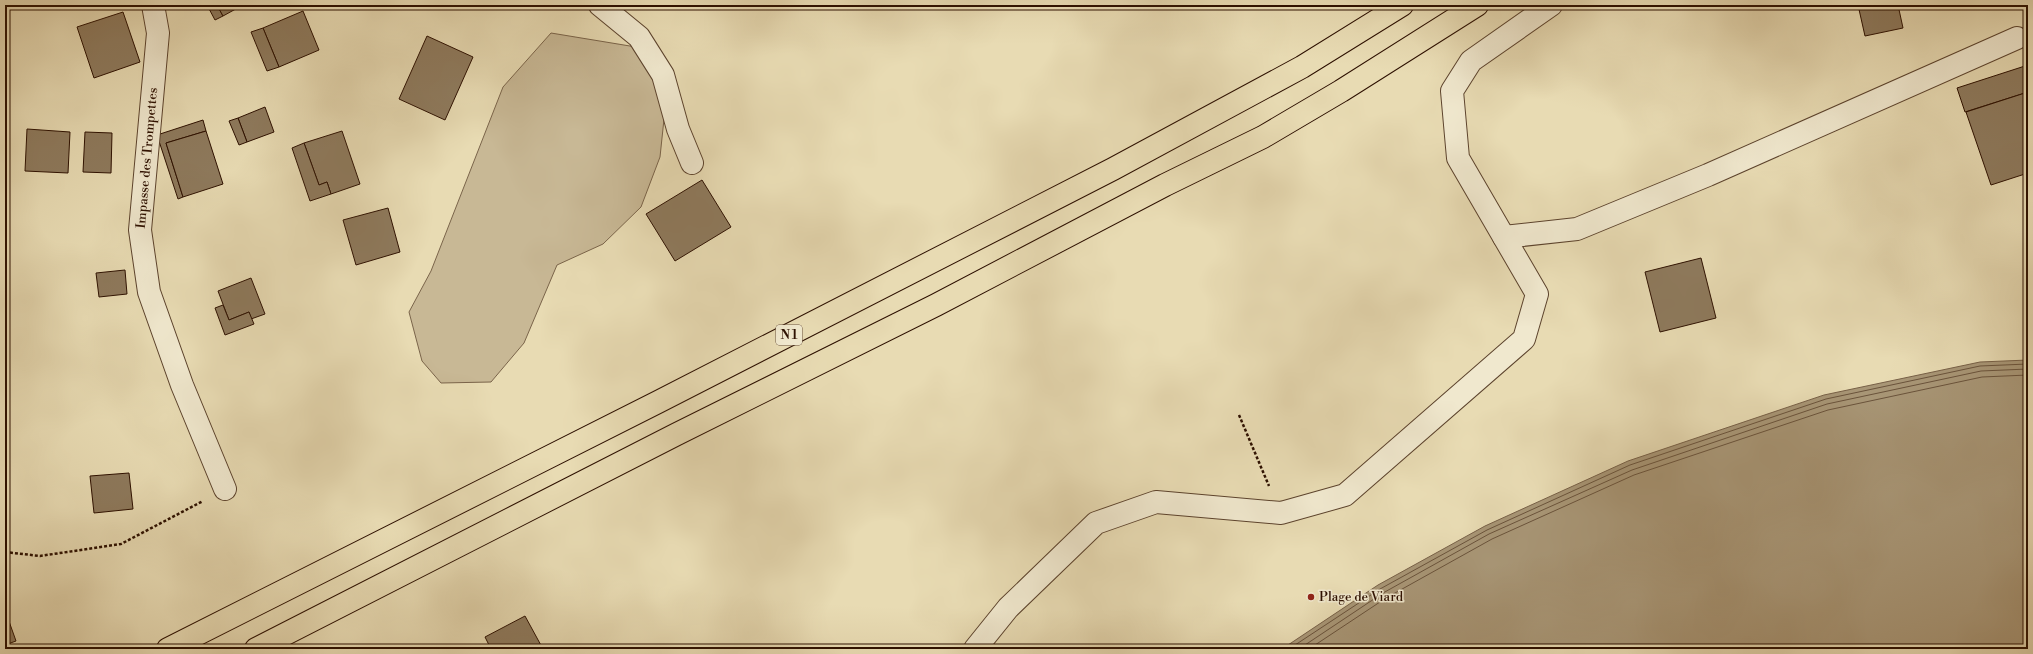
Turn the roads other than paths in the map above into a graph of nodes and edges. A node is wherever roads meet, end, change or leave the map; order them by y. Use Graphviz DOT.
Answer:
graph roads {
  1 [pos="153,5"];
  2 [pos="600,5"];
  3 [pos="1402,5"];
  4 [pos="1476,5"];
  5 [pos="1551,5"];
  6 [pos="2016,38"];
  7 [pos="692,163"];
  8 [pos="1504,237"];
  9 [pos="225,489"];
  10 [pos="168,649"];
  11 [pos="256,649"];
  12 [pos="975,649"];
  1 -- 9 [label="street, Impasse des Trompettes"];
  2 -- 7 [label="street"];
  3 -- 10 [label="main road, N 1"];
  4 -- 11 [label="main road"];
  5 -- 8 [label="street"];
  6 -- 8 [label="street"];
  8 -- 12 [label="street"];
}
